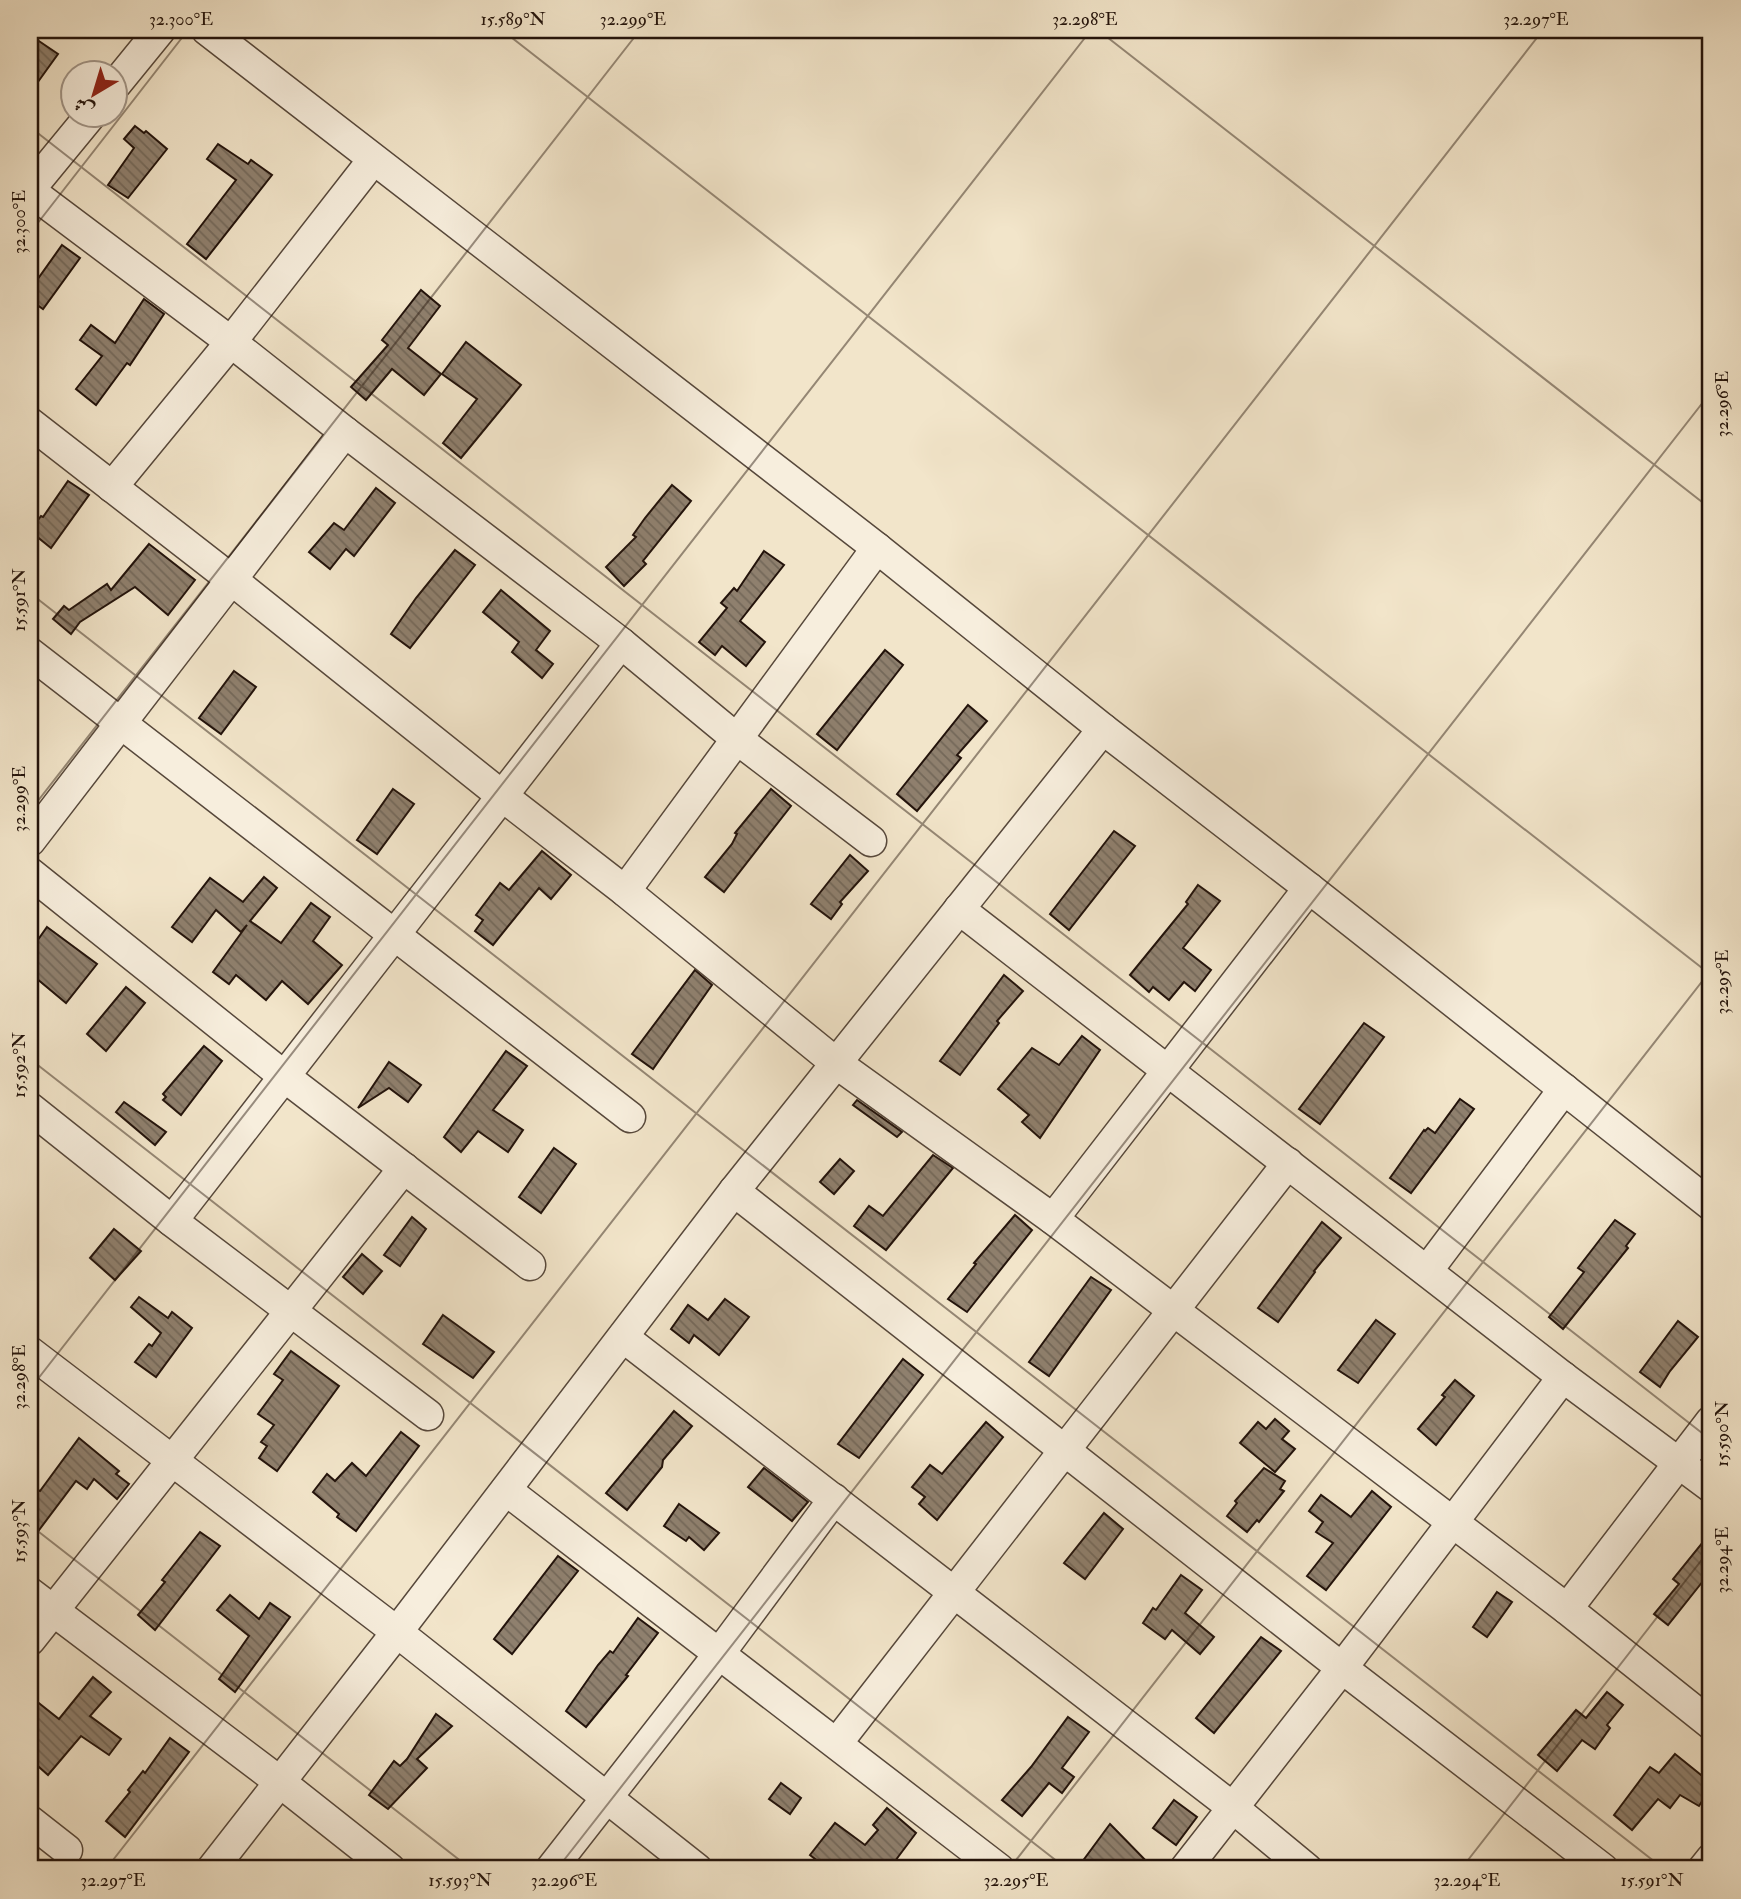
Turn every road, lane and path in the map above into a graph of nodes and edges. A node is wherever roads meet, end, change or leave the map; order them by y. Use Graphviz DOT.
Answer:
graph roads {
  1 [pos="160,30"];
  2 [pos="207,30"];
  3 [pos="130,67"];
  4 [pos="79,130"];
  5 [pos="373,160"];
  6 [pos="30,190"];
  7 [pos="231,342"];
  8 [pos="30,423"];
  9 [pos="345,432"];
  10 [pos="112,487"];
  11 [pos="877,548"];
  12 [pos="233,580"];
  13 [pos="621,643"];
  14 [pos="30,653"];
  15 [pos="122,724"];
  16 [pos="1103,729"];
  17 [pos="737,739"];
  18 [pos="501,795"];
  19 [pos="30,841"];
  20 [pos="871,841"];
  21 [pos="30,873"];
  22 [pos="1309,888"];
  23 [pos="625,891"];
  24 [pos="959,909"];
  25 [pos="396,936"];
  26 [pos="836,1063"];
  27 [pos="1169,1071"];
  28 [pos="285,1077"];
  29 [pos="1564,1089"];
  30 [pos="32,1114"];
  31 [pos="630,1117"];
  32 [pos="1288,1163"];
  33 [pos="404,1168"];
  34 [pos="734,1191"];
  35 [pos="1711,1205"];
  36 [pos="1053,1219"];
  37 [pos="172,1221"];
  38 [pos="530,1265"];
  39 [pos="1427,1271"];
  40 [pos="290,1309"];
  41 [pos="1173,1310"];
  42 [pos="623,1337"];
  43 [pos="30,1352"];
  44 [pos="1563,1377"];
  45 [pos="428,1415"];
  46 [pos="1711,1421"];
  47 [pos="1064,1448"];
  48 [pos="172,1461"];
  49 [pos="1679,1462"];
  50 [pos="1711,1487"];
  51 [pos="506,1490"];
  52 [pos="834,1499"];
  53 [pos="1453,1522"];
  54 [pos="955,1592"];
  55 [pos="41,1601"];
  56 [pos="1567,1609"];
  57 [pos="397,1632"];
  58 [pos="30,1640"];
  59 [pos="719,1654"];
  60 [pos="1342,1668"];
  61 [pos="1711,1724"];
  62 [pos="837,1743"];
  63 [pos="280,1782"];
  64 [pos="607,1797"];
  65 [pos="1232,1807"];
  66 [pos="30,1821"];
  67 [pos="67,1850"];
  68 [pos="1711,1859"];
  69 [pos="981,1864"];
  70 [pos="212,1869"];
  71 [pos="390,1869"];
  72 [pos="551,1869"];
  73 [pos="697,1869"];
  74 [pos="1185,1869"];
  75 [pos="1307,1869"];
  76 [pos="1603,1869"];
  77 [pos="1703,1869"];
  1 -- 3 [label="street"];
  2 -- 5 [label="street"];
  4 -- 6 [label="street"];
  5 -- 7 [label="street"];
  5 -- 11 [label="street"];
  6 -- 7 [label="street"];
  7 -- 9 [label="street"];
  7 -- 10 [label="street"];
  8 -- 10 [label="street"];
  9 -- 12 [label="street"];
  9 -- 13 [label="street"];
  10 -- 12 [label="street"];
  11 -- 16 [label="street"];
  11 -- 17 [label="street"];
  12 -- 15 [label="street"];
  12 -- 18 [label="street"];
  13 -- 17 [label="street"];
  13 -- 18 [label="street"];
  14 -- 15 [label="street"];
  15 -- 19 [label="street"];
  15 -- 25 [label="street"];
  16 -- 22 [label="street"];
  16 -- 24 [label="street"];
  17 -- 20 [label="street"];
  17 -- 23 [label="street"];
  18 -- 23 [label="street"];
  18 -- 25 [label="street"];
  21 -- 28 [label="street"];
  22 -- 27 [label="street"];
  22 -- 29 [label="street"];
  23 -- 26 [label="street"];
  24 -- 26 [label="street"];
  24 -- 27 [label="street"];
  25 -- 28 [label="street"];
  25 -- 31 [label="street"];
  26 -- 34 [label="street"];
  26 -- 36 [label="street"];
  27 -- 32 [label="street"];
  27 -- 36 [label="street"];
  28 -- 33 [label="street"];
  28 -- 37 [label="street"];
  29 -- 35 [label="street"];
  29 -- 39 [label="street"];
  30 -- 37 [label="street"];
  32 -- 39 [label="street"];
  32 -- 41 [label="street"];
  33 -- 38 [label="street"];
  33 -- 40 [label="street"];
  34 -- 42 [label="street"];
  34 -- 47 [label="street"];
  36 -- 41 [label="street"];
  37 -- 40 [label="street"];
  39 -- 44 [label="street"];
  40 -- 45 [label="street"];
  40 -- 48 [label="street"];
  41 -- 47 [label="street"];
  41 -- 53 [label="street"];
  42 -- 51 [label="street"];
  42 -- 52 [label="street"];
  43 -- 48 [label="street"];
  44 -- 49 [label="street"];
  44 -- 53 [label="street"];
  46 -- 49 [label="street"];
  47 -- 54 [label="street"];
  47 -- 60 [label="street"];
  48 -- 55 [label="street"];
  48 -- 57 [label="street"];
  49 -- 50 [label="street"];
  49 -- 56 [label="street"];
  51 -- 57 [label="street"];
  51 -- 59 [label="street"];
  52 -- 54 [label="street"];
  52 -- 59 [label="street"];
  53 -- 56 [label="street"];
  53 -- 60 [label="street"];
  54 -- 62 [label="street"];
  54 -- 65 [label="street"];
  55 -- 58 [label="street"];
  55 -- 63 [label="street"];
  56 -- 61 [label="street"];
  57 -- 63 [label="street"];
  57 -- 64 [label="street"];
  59 -- 62 [label="street"];
  59 -- 64 [label="street"];
  60 -- 65 [label="street"];
  60 -- 76 [label="street"];
  62 -- 69 [label="street"];
  63 -- 70 [label="street"];
  63 -- 71 [label="street"];
  64 -- 72 [label="street"];
  64 -- 73 [label="street"];
  65 -- 74 [label="street"];
  65 -- 75 [label="street"];
  66 -- 67 [label="street"];
  68 -- 77 [label="street"];
}
